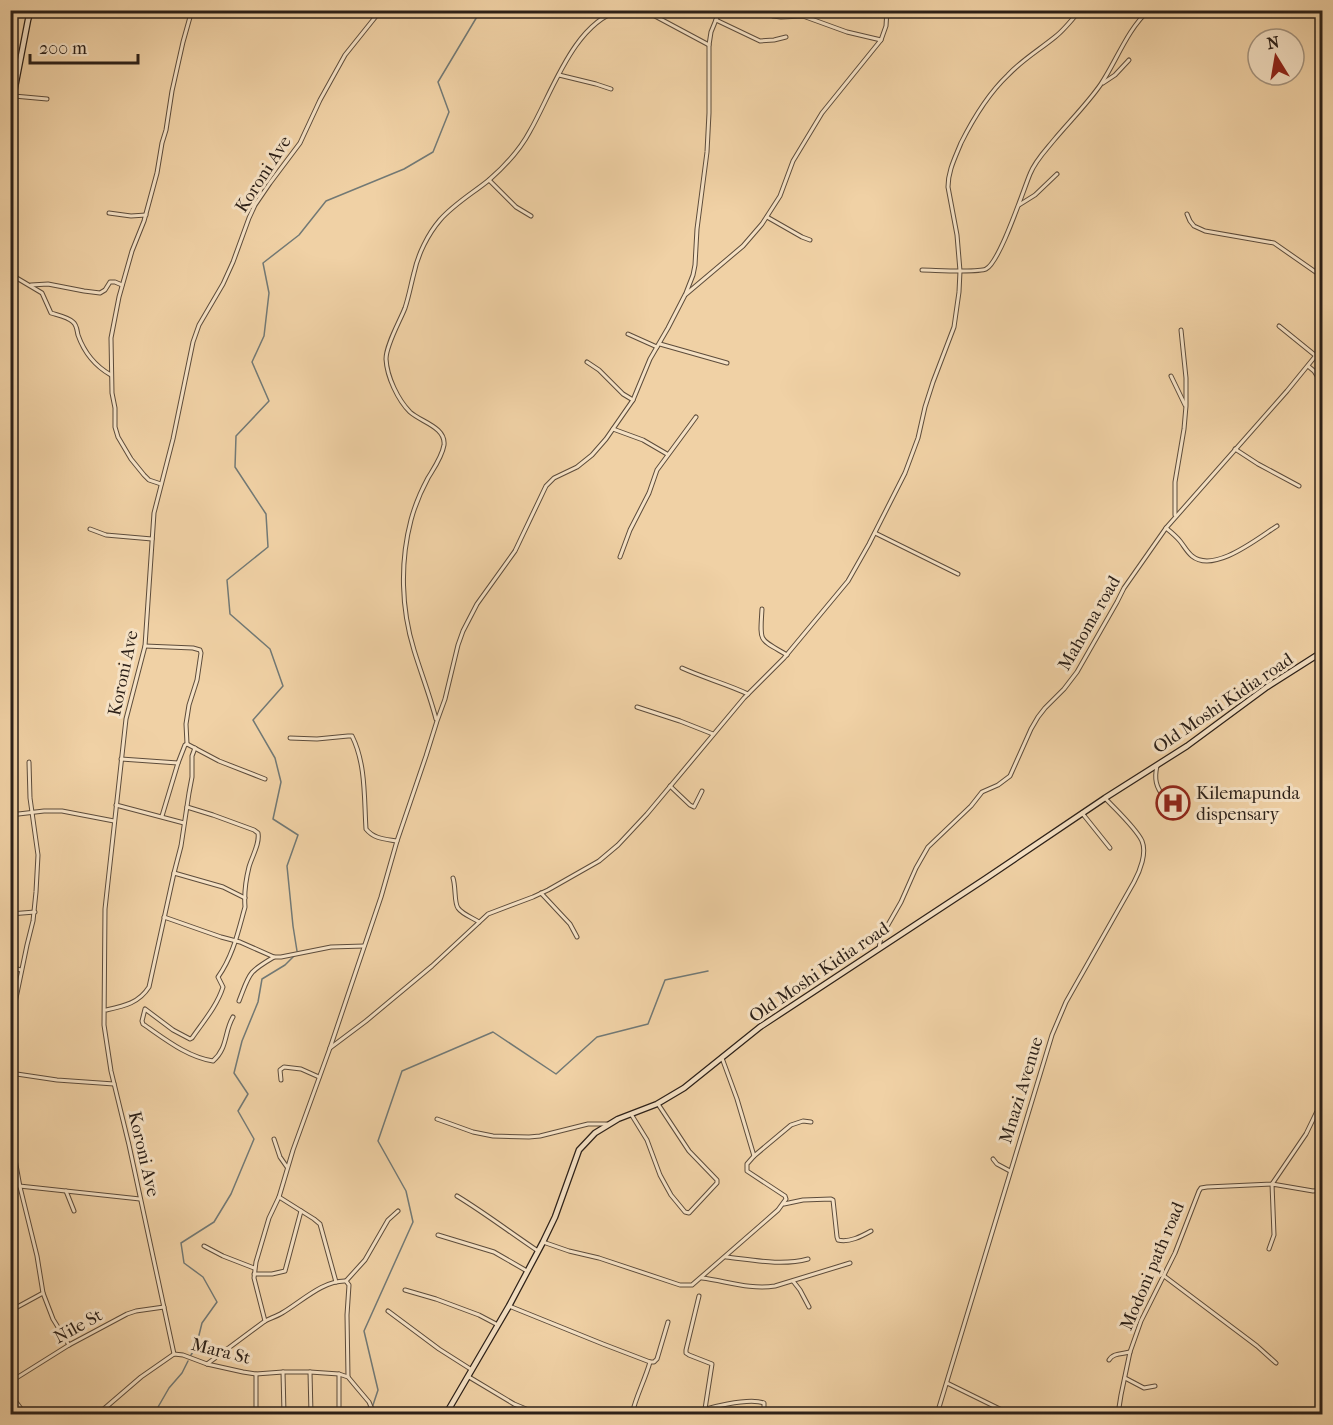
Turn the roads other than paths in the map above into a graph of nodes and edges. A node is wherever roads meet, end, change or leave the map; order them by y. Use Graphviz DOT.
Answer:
graph roads {
  1 [pos="31,10"];
  2 [pos="192,10"];
  3 [pos="381,10"];
  4 [pos="620,10"];
  5 [pos="639,10"];
  6 [pos="720,10"];
  7 [pos="762,10"];
  8 [pos="887,10"];
  9 [pos="1080,10"];
  10 [pos="1149,10"];
  11 [pos="716,20"];
  12 [pos="786,37"];
  13 [pos="881,40"];
  14 [pos="708,45"];
  15 [pos="1129,60"];
  16 [pos="559,75"];
  17 [pos="1101,83"];
  18 [pos="611,89"];
  19 [pos="14,96"];
  20 [pos="47,99"];
  21 [pos="10,113"];
  22 [pos="1057,174"];
  23 [pos="489,180"];
  24 [pos="1019,205"];
  25 [pos="109,213"];
  26 [pos="1187,214"];
  27 [pos="146,215"];
  28 [pos="531,216"];
  29 [pos="767,217"];
  30 [pos="810,240"];
  31 [pos="922,270"];
  32 [pos="960,271"];
  33 [pos="10,274"];
  34 [pos="1323,279"];
  35 [pos="29,285"];
  36 [pos="122,285"];
  37 [pos="685,295"];
  38 [pos="1279,326"];
  39 [pos="1181,330"];
  40 [pos="628,334"];
  41 [pos="658,346"];
  42 [pos="1323,348"];
  43 [pos="1316,356"];
  44 [pos="587,362"];
  45 [pos="727,363"];
  46 [pos="1308,366"];
  47 [pos="111,375"];
  48 [pos="1172,376"];
  49 [pos="1323,384"];
  50 [pos="633,400"];
  51 [pos="1186,406"];
  52 [pos="696,417"];
  53 [pos="613,429"];
  54 [pos="1235,449"];
  55 [pos="667,454"];
  56 [pos="161,484"];
  57 [pos="1299,486"];
  58 [pos="1175,516"];
  59 [pos="1277,526"];
  60 [pos="1166,528"];
  61 [pos="90,529"];
  62 [pos="875,533"];
  63 [pos="152,539"];
  64 [pos="620,557"];
  65 [pos="958,574"];
  66 [pos="762,609"];
  67 [pos="145,646"];
  68 [pos="1323,652"];
  69 [pos="787,655"];
  70 [pos="682,668"];
  71 [pos="748,694"];
  72 [pos="637,707"];
  73 [pos="436,721"];
  74 [pos="713,734"];
  75 [pos="290,738"];
  76 [pos="187,744"];
  77 [pos="195,748"];
  78 [pos="121,759"];
  79 [pos="29,762"];
  80 [pos="178,763"];
  81 [pos="1157,764"];
  82 [pos="265,779"];
  83 [pos="670,786"];
  84 [pos="702,791"];
  85 [pos="1164,797"];
  86 [pos="1105,798"];
  87 [pos="116,805"];
  88 [pos="187,807"];
  89 [pos="31,812"];
  90 [pos="1082,813"];
  91 [pos="10,815"];
  92 [pos="162,816"];
  93 [pos="114,821"];
  94 [pos="184,823"];
  95 [pos="397,841"];
  96 [pos="1110,848"];
  97 [pos="174,873"];
  98 [pos="453,878"];
  99 [pos="541,893"];
  100 [pos="245,897"];
  101 [pos="34,912"];
  102 [pos="10,914"];
  103 [pos="164,917"];
  104 [pos="479,922"];
  105 [pos="578,937"];
  106 [pos="235,940"];
  107 [pos="364,946"];
  108 [pos="879,948"];
  109 [pos="274,957"];
  110 [pos="10,967"];
  111 [pos="21,970"];
  112 [pos="10,989"];
  113 [pos="17,991"];
  114 [pos="239,1001"];
  115 [pos="13,1004"];
  116 [pos="106,1010"];
  117 [pos="233,1017"];
  118 [pos="10,1027"];
  119 [pos="330,1048"];
  120 [pos="722,1056"];
  121 [pos="10,1073"];
  122 [pos="319,1077"];
  123 [pos="281,1080"];
  124 [pos="114,1084"];
  125 [pos="1323,1101"];
  126 [pos="657,1104"];
  127 [pos="631,1114"];
  128 [pos="437,1119"];
  129 [pos="811,1122"];
  130 [pos="607,1124"];
  131 [pos="10,1132"];
  132 [pos="274,1139"];
  133 [pos="754,1156"];
  134 [pos="993,1159"];
  135 [pos="287,1167"];
  136 [pos="1010,1172"];
  137 [pos="1272,1184"];
  138 [pos="10,1185"];
  139 [pos="20,1187"];
  140 [pos="66,1190"];
  141 [pos="1323,1190"];
  142 [pos="458,1196"];
  143 [pos="279,1197"];
  144 [pos="140,1198"];
  145 [pos="784,1204"];
  146 [pos="74,1211"];
  147 [pos="301,1211"];
  148 [pos="398,1211"];
  149 [pos="872,1231"];
  150 [pos="438,1235"];
  151 [pos="543,1242"];
  152 [pos="204,1246"];
  153 [pos="1269,1249"];
  154 [pos="538,1251"];
  155 [pos="725,1257"];
  156 [pos="808,1259"];
  157 [pos="850,1263"];
  158 [pos="254,1268"];
  159 [pos="527,1271"];
  160 [pos="254,1274"];
  161 [pos="1164,1276"];
  162 [pos="702,1278"];
  163 [pos="346,1281"];
  164 [pos="793,1281"];
  165 [pos="336,1282"];
  166 [pos="405,1290"];
  167 [pos="43,1293"];
  168 [pos="699,1296"];
  169 [pos="509,1306"];
  170 [pos="164,1307"];
  171 [pos="808,1307"];
  172 [pos="10,1311"];
  173 [pos="388,1311"];
  174 [pos="265,1321"];
  175 [pos="668,1322"];
  176 [pos="498,1325"];
  177 [pos="69,1345"];
  178 [pos="1130,1352"];
  179 [pos="174,1354"];
  180 [pos="1109,1360"];
  181 [pos="650,1362"];
  182 [pos="1276,1363"];
  183 [pos="207,1364"];
  184 [pos="472,1370"];
  185 [pos="282,1372"];
  186 [pos="310,1372"];
  187 [pos="255,1374"];
  188 [pos="339,1374"];
  189 [pos="468,1376"];
  190 [pos="348,1377"];
  191 [pos="1125,1378"];
  192 [pos="10,1382"];
  193 [pos="948,1383"];
  194 [pos="1155,1386"];
  195 [pos="10,1394"];
  196 [pos="705,1409"];
  197 [pos="373,1411"];
  198 [pos="284,1413"];
  199 [pos="311,1413"];
  200 [pos="339,1413"];
  201 [pos="25,1414"];
  202 [pos="98,1414"];
  203 [pos="256,1414"];
  204 [pos="446,1414"];
  205 [pos="538,1414"];
  206 [pos="632,1414"];
  207 [pos="691,1414"];
  208 [pos="764,1414"];
  209 [pos="937,1414"];
  210 [pos="1010,1414"];
  211 [pos="1118,1414"];
  1 -- 19 [label="street"];
  2 -- 27 [label="street"];
  3 -- 56 [label="street, Koroni Ave"];
  4 -- 16 [label="street"];
  5 -- 14 [label="street"];
  6 -- 11 [label="street"];
  7 -- 13 [label="street"];
  8 -- 13 [label="street"];
  9 -- 32 [label="street"];
  10 -- 17 [label="street"];
  11 -- 12 [label="street"];
  11 -- 14 [label="street"];
  13 -- 29 [label="street"];
  14 -- 37 [label="street"];
  15 -- 17 [label="street"];
  16 -- 18 [label="street"];
  16 -- 23 [label="street"];
  17 -- 24 [label="street"];
  19 -- 20 [label="street"];
  19 -- 21 [label="street"];
  22 -- 24 [label="street"];
  23 -- 28 [label="street"];
  23 -- 73 [label="street"];
  24 -- 32 [label="street"];
  25 -- 27 [label="street"];
  26 -- 34 [label="street"];
  27 -- 36 [label="street"];
  29 -- 30 [label="street"];
  29 -- 37 [label="street"];
  31 -- 32 [label="street"];
  32 -- 62 [label="street"];
  33 -- 35 [label="street"];
  35 -- 36 [label="street"];
  35 -- 47 [label="street"];
  36 -- 47 [label="street"];
  37 -- 41 [label="street"];
  38 -- 43 [label="street"];
  39 -- 51 [label="street"];
  40 -- 41 [label="street"];
  41 -- 45 [label="street"];
  41 -- 50 [label="street"];
  42 -- 43 [label="street, Mahoma road"];
  43 -- 46 [label="street, Mahoma road"];
  44 -- 50 [label="street"];
  46 -- 49 [label="street"];
  46 -- 54 [label="street, Mahoma road"];
  47 -- 56 [label="street"];
  48 -- 51 [label="street"];
  50 -- 53 [label="street"];
  51 -- 58 [label="street"];
  52 -- 55 [label="street"];
  53 -- 55 [label="street"];
  53 -- 73 [label="street"];
  54 -- 57 [label="street"];
  54 -- 58 [label="street, Mahoma road"];
  55 -- 64 [label="street"];
  56 -- 63 [label="street, Koroni Ave"];
  58 -- 60 [label="street, Mahoma road"];
  59 -- 60 [label="street"];
  60 -- 108 [label="street, Mahoma road"];
  61 -- 63 [label="street"];
  62 -- 65 [label="street"];
  62 -- 69 [label="street"];
  63 -- 67 [label="street, Koroni Ave"];
  66 -- 69 [label="street"];
  67 -- 76 [label="street"];
  67 -- 78 [label="street, Koroni Ave"];
  68 -- 81 [label="street, Old Moshi Kidia road"];
  69 -- 71 [label="street"];
  70 -- 71 [label="street"];
  71 -- 74 [label="street"];
  72 -- 74 [label="street"];
  73 -- 95 [label="street"];
  74 -- 83 [label="street"];
  75 -- 95 [label="street"];
  76 -- 77 [label="street"];
  76 -- 80 [label="street"];
  77 -- 82 [label="street"];
  77 -- 88 [label="street"];
  78 -- 80 [label="street"];
  78 -- 87 [label="street, Koroni Ave"];
  79 -- 89 [label="street"];
  80 -- 92 [label="street"];
  81 -- 85 [label="street"];
  81 -- 86 [label="street, Old Moshi Kidia road"];
  83 -- 84 [label="street"];
  83 -- 99 [label="street"];
  86 -- 90 [label="street, Old Moshi Kidia road"];
  86 -- 136 [label="street, Mnazi Avenue"];
  87 -- 92 [label="street"];
  87 -- 93 [label="street, Koroni Ave"];
  88 -- 94 [label="street"];
  88 -- 100 [label="street"];
  89 -- 91 [label="street"];
  89 -- 93 [label="street"];
  89 -- 101 [label="street"];
  90 -- 96 [label="street"];
  90 -- 108 [label="street, Old Moshi Kidia road"];
  92 -- 94 [label="street"];
  93 -- 116 [label="street, Koroni Ave"];
  94 -- 97 [label="street"];
  95 -- 107 [label="street"];
  97 -- 100 [label="street"];
  97 -- 103 [label="street"];
  98 -- 104 [label="street"];
  99 -- 104 [label="street"];
  99 -- 105 [label="street"];
  100 -- 106 [label="street"];
  101 -- 102 [label="street"];
  101 -- 111 [label="street"];
  103 -- 106 [label="street"];
  103 -- 116 [label="street"];
  104 -- 119 [label="street"];
  106 -- 109 [label="street"];
  106 -- 117 [label="street"];
  107 -- 109 [label="street"];
  107 -- 119 [label="street"];
  108 -- 120 [label="street, Old Moshi Kidia road"];
  109 -- 114 [label="street"];
  110 -- 111 [label="street"];
  111 -- 113 [label="street"];
  112 -- 113 [label="street"];
  113 -- 115 [label="street"];
  115 -- 118 [label="street"];
  116 -- 124 [label="street, Koroni Ave"];
  119 -- 122 [label="street"];
  120 -- 126 [label="street, Old Moshi Kidia road"];
  120 -- 133 [label="street"];
  121 -- 124 [label="street"];
  122 -- 123 [label="street"];
  122 -- 135 [label="street"];
  124 -- 144 [label="street, Koroni Ave"];
  125 -- 137 [label="street"];
  126 -- 127 [label="street, Old Moshi Kidia road"];
  126 -- 127 [label="street"];
  127 -- 130 [label="street, Old Moshi Kidia road"];
  128 -- 130 [label="street"];
  129 -- 133 [label="street"];
  130 -- 151 [label="street, Old Moshi Kidia road"];
  131 -- 139 [label="street"];
  132 -- 135 [label="street"];
  133 -- 145 [label="street"];
  134 -- 136 [label="street"];
  135 -- 143 [label="street"];
  136 -- 193 [label="street, Mnazi Avenue"];
  137 -- 141 [label="street"];
  137 -- 153 [label="street"];
  137 -- 161 [label="street, Modoni path road"];
  138 -- 139 [label="street"];
  139 -- 140 [label="street"];
  139 -- 167 [label="street"];
  140 -- 144 [label="street"];
  140 -- 146 [label="street"];
  142 -- 154 [label="street"];
  143 -- 147 [label="street"];
  143 -- 158 [label="street"];
  144 -- 170 [label="street, Koroni Ave"];
  145 -- 149 [label="street"];
  145 -- 155 [label="street"];
  147 -- 160 [label="street"];
  147 -- 165 [label="street"];
  148 -- 163 [label="street"];
  150 -- 159 [label="street"];
  151 -- 154 [label="street, Old Moshi Kidia road"];
  151 -- 162 [label="street"];
  152 -- 158 [label="street"];
  154 -- 159 [label="street, Old Moshi Kidia road"];
  155 -- 156 [label="street"];
  155 -- 162 [label="street"];
  157 -- 164 [label="street"];
  158 -- 160 [label="street"];
  159 -- 169 [label="street, Old Moshi Kidia road"];
  160 -- 174 [label="street"];
  161 -- 178 [label="street, Modoni path road"];
  161 -- 182 [label="street"];
  162 -- 164 [label="street"];
  163 -- 165 [label="street"];
  163 -- 190 [label="street"];
  164 -- 171 [label="street"];
  165 -- 174 [label="street"];
  166 -- 176 [label="street"];
  167 -- 172 [label="street"];
  167 -- 177 [label="street"];
  168 -- 196 [label="street"];
  169 -- 176 [label="street, Old Moshi Kidia road"];
  169 -- 181 [label="street"];
  170 -- 177 [label="street, Nile St"];
  170 -- 179 [label="street, Koroni Ave"];
  173 -- 184 [label="street"];
  174 -- 183 [label="street"];
  175 -- 181 [label="street"];
  176 -- 184 [label="street, Old Moshi Kidia road"];
  177 -- 192 [label="street, Nile St"];
  178 -- 180 [label="street"];
  178 -- 191 [label="street, Modoni path road"];
  179 -- 183 [label="street, Mara St"];
  179 -- 202 [label="street, Mara St"];
  181 -- 206 [label="street"];
  183 -- 187 [label="street, Mara St"];
  184 -- 189 [label="street, Old Moshi Kidia road"];
  185 -- 186 [label="street, Mara St"];
  185 -- 187 [label="street, Mara St"];
  185 -- 198 [label="street"];
  186 -- 188 [label="street, Mara St"];
  186 -- 199 [label="street"];
  187 -- 203 [label="street"];
  188 -- 190 [label="street, Mara St"];
  188 -- 200 [label="street"];
  189 -- 204 [label="street, Old Moshi Kidia road"];
  189 -- 205 [label="street"];
  190 -- 197 [label="street"];
  191 -- 194 [label="street"];
  191 -- 211 [label="street, Modoni path road"];
  193 -- 209 [label="street, Mnazi Avenue"];
  193 -- 210 [label="street"];
  195 -- 201 [label="street"];
  196 -- 207 [label="street"];
  196 -- 208 [label="street"];
  198 -- 199 [label="street"];
  198 -- 203 [label="street"];
  199 -- 200 [label="street"];
}
